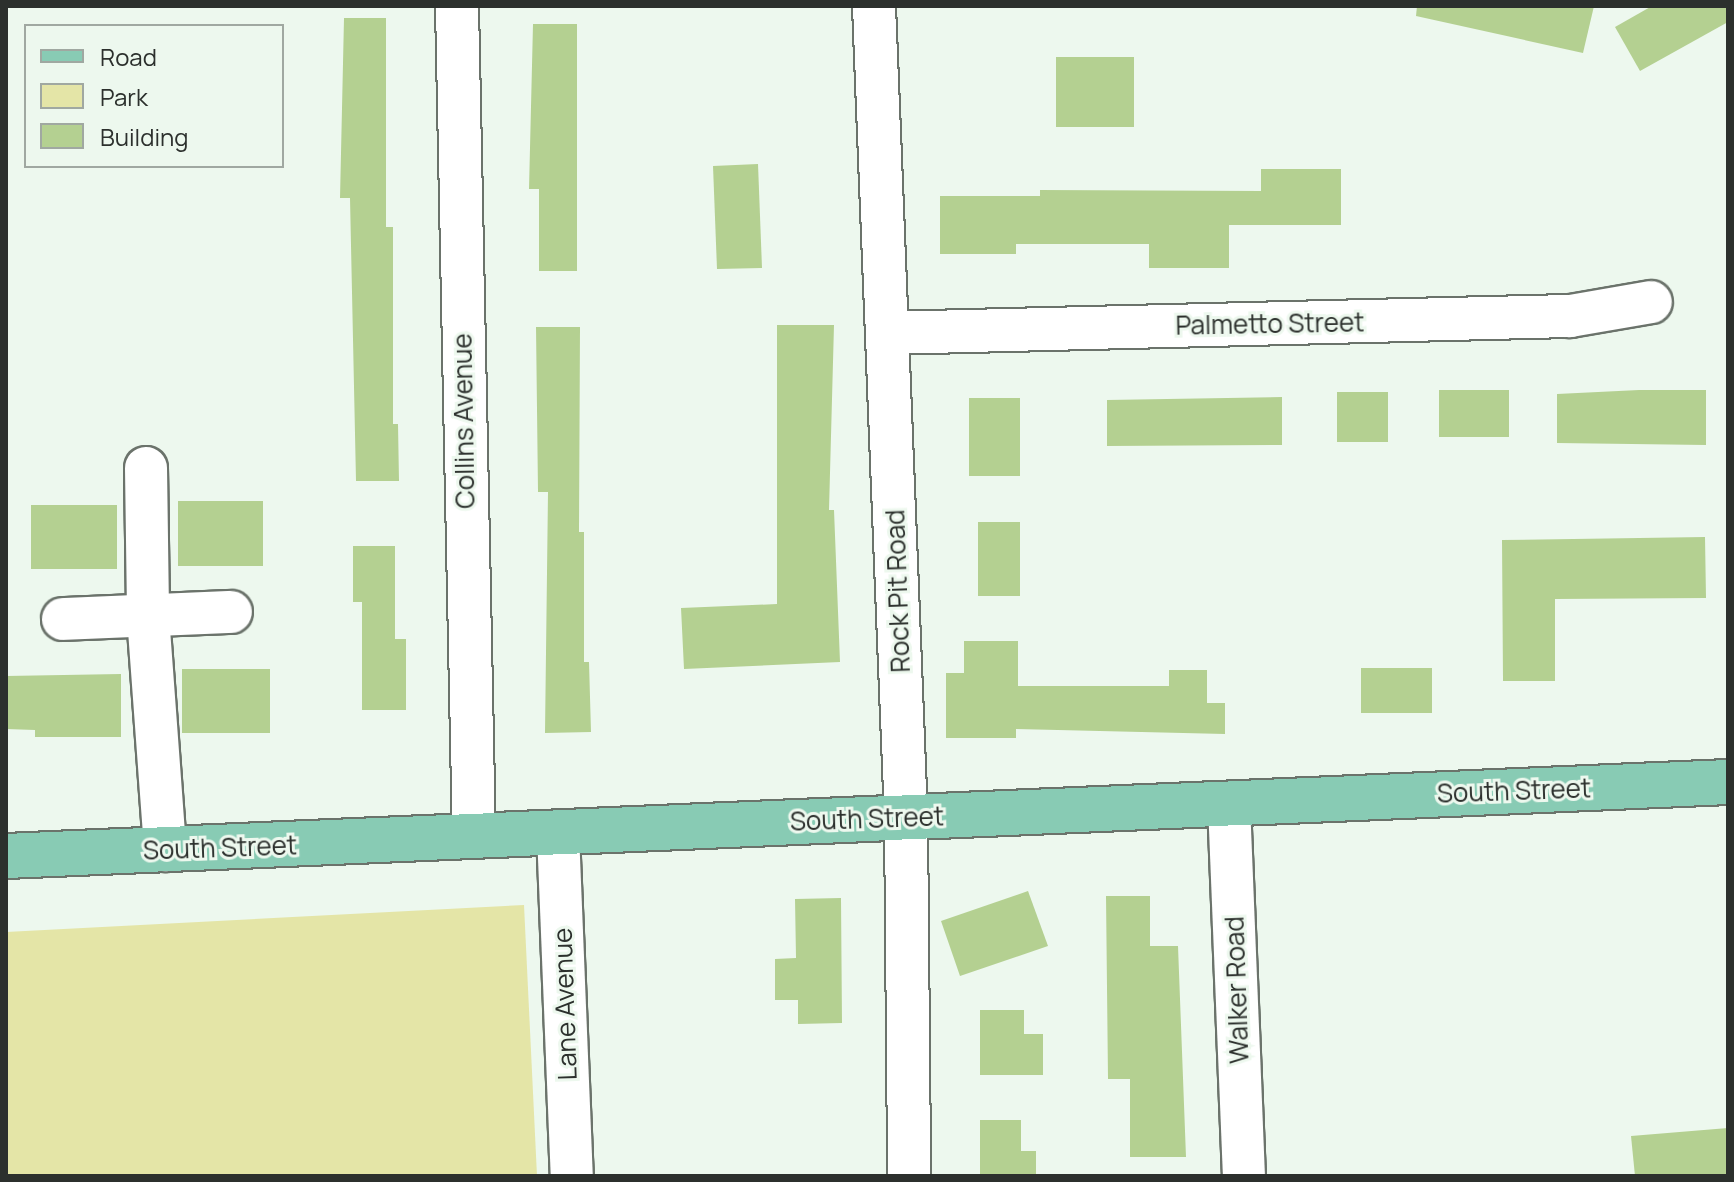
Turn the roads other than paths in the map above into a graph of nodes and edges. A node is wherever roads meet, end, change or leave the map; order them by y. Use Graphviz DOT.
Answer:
graph roads {
  1 [pos="457,6"];
  2 [pos="874,6"];
  3 [pos="1651,302"];
  4 [pos="888,333"];
  5 [pos="146,468"];
  6 [pos="231,612"];
  7 [pos="148,616"];
  8 [pos="63,619"];
  9 [pos="1728,782"];
  10 [pos="1229,804"];
  11 [pos="906,817"];
  12 [pos="558,833"];
  13 [pos="474,836"];
  14 [pos="165,850"];
  15 [pos="6,856"];
  16 [pos="572,1176"];
  17 [pos="909,1176"];
  18 [pos="1244,1176"];
  1 -- 13 [label="street, Collins Avenue"];
  2 -- 4 [label="street, Rock Pit Road"];
  3 -- 4 [label="street, Palmetto Street"];
  4 -- 11 [label="street, Rock Pit Road"];
  5 -- 7 [label="street"];
  6 -- 7 [label="street"];
  7 -- 8 [label="street"];
  7 -- 14 [label="street"];
  9 -- 10 [label="main road, South Street"];
  10 -- 11 [label="main road, South Street"];
  10 -- 18 [label="street, Walker Road"];
  11 -- 12 [label="main road, South Street"];
  11 -- 17 [label="street, Rock Pit Road"];
  12 -- 13 [label="main road, South Street"];
  12 -- 16 [label="street, Lane Avenue"];
  13 -- 14 [label="main road, South Street"];
  14 -- 15 [label="main road, South Street"];
}
